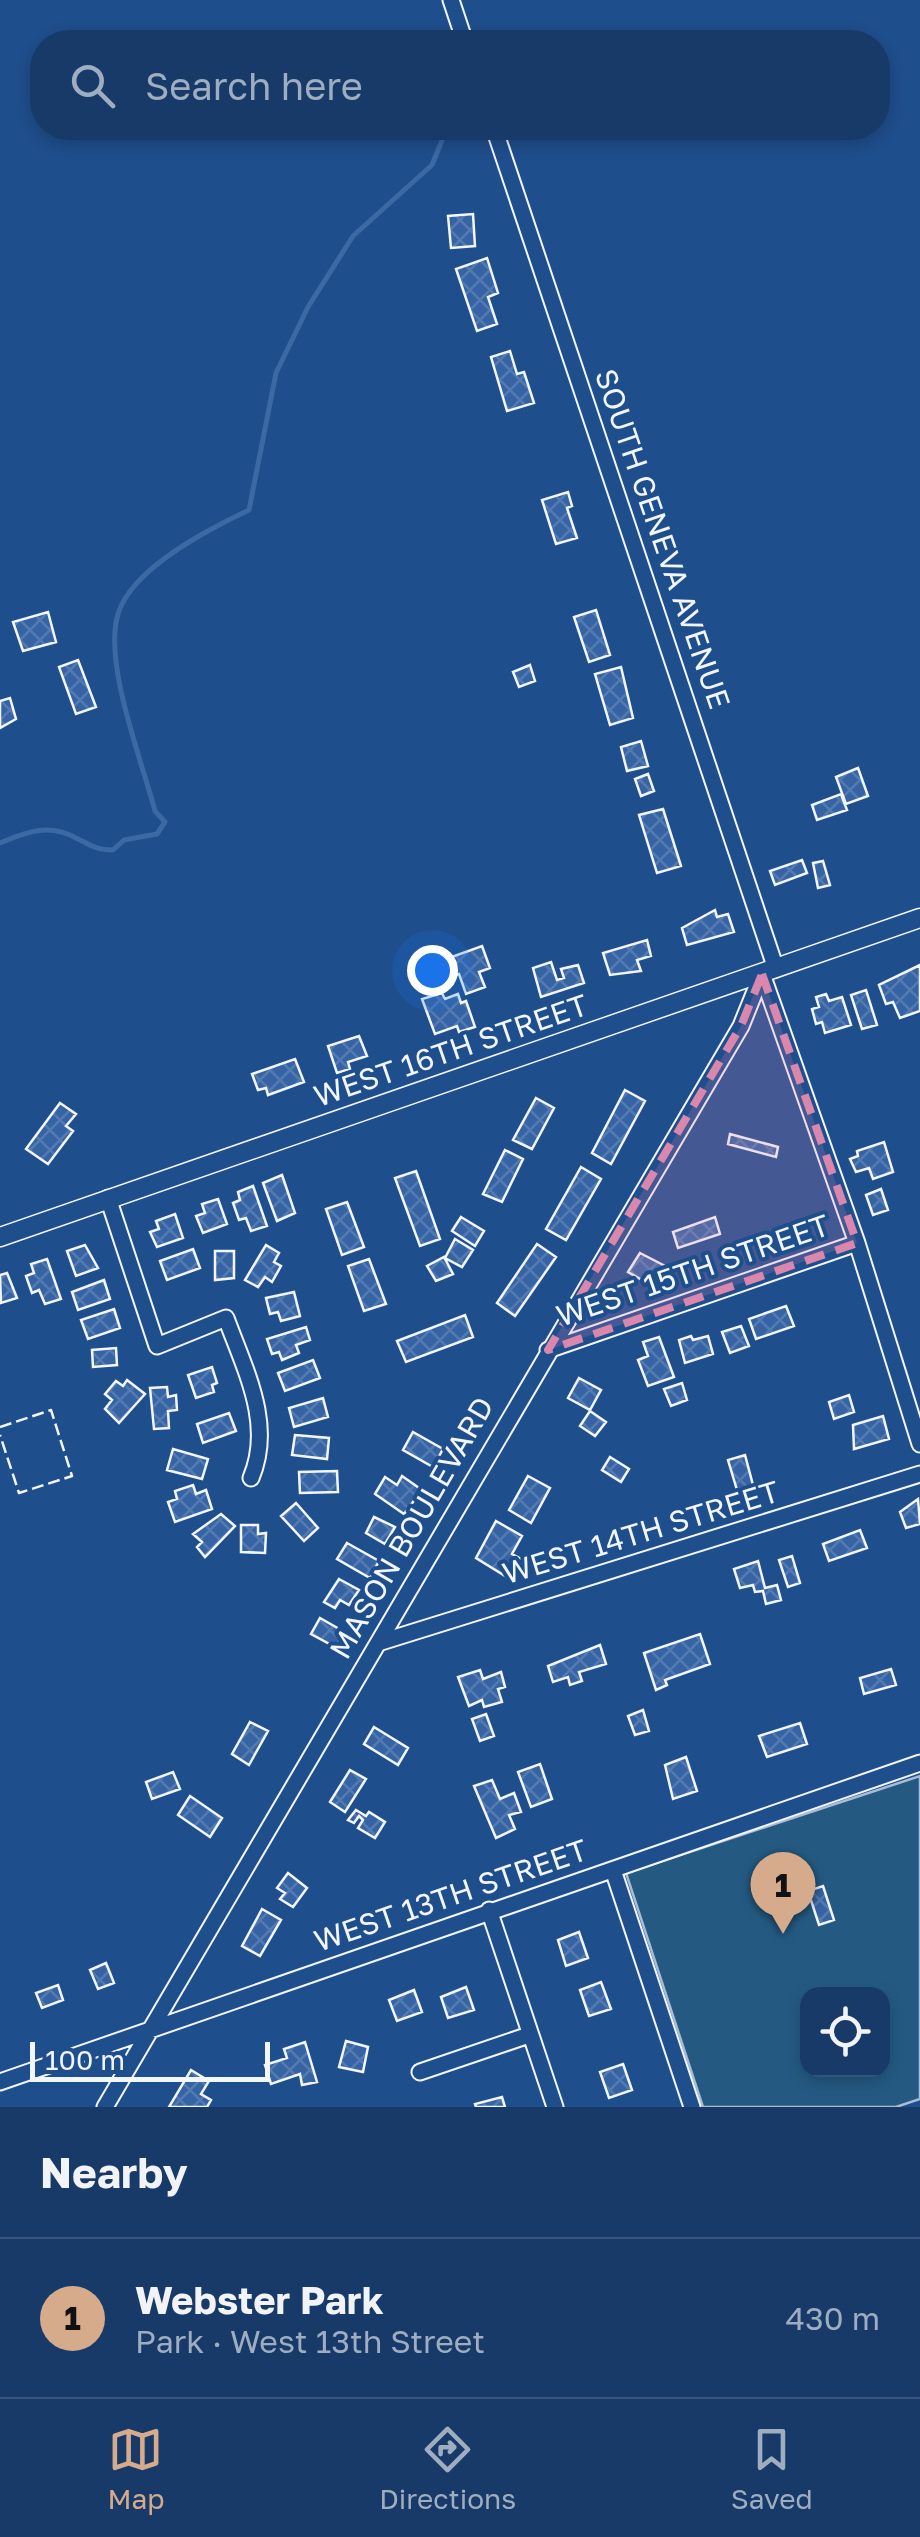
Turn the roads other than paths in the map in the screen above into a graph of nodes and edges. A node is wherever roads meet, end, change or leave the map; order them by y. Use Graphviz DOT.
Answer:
graph roads {
  1 [pos="451,0"];
  2 [pos="461,30"];
  3 [pos="498,140"];
  4 [pos="920,918"];
  5 [pos="769,972"];
  6 [pos="108,1198"];
  7 [pos="0,1237"];
  8 [pos="857,1243"];
  9 [pos="548,1350"];
  10 [pos="920,1444"];
  11 [pos="920,1474"];
  12 [pos="252,1478"];
  13 [pos="378,1643"];
  14 [pos="920,1763"];
  15 [pos="613,1870"];
  16 [pos="489,1910"];
  17 [pos="150,2031"];
  18 [pos="529,2034"];
  19 [pos="420,2072"];
  20 [pos="0,2082"];
  21 [pos="105,2107"];
  22 [pos="555,2107"];
  23 [pos="692,2107"];
  1 -- 2 [label="street"];
  3 -- 5 [label="street, SOUTH GENEVA AVENUE"];
  4 -- 5 [label="street, WEST 16TH STREET"];
  5 -- 6 [label="street, WEST 16TH STREET"];
  5 -- 8 [label="street, SOUTH GENEVA AVENUE"];
  5 -- 9 [label="street, MASON BOULEVARD"];
  6 -- 7 [label="street, WEST 16TH STREET"];
  6 -- 12 [label="street"];
  8 -- 9 [label="street, WEST 15TH STREET"];
  8 -- 10 [label="street, SOUTH GENEVA AVENUE"];
  9 -- 13 [label="street, MASON BOULEVARD"];
  11 -- 13 [label="street, WEST 14TH STREET"];
  13 -- 17 [label="street, MASON BOULEVARD"];
  14 -- 15 [label="street, WEST 13TH STREET"];
  15 -- 16 [label="street, WEST 13TH STREET"];
  15 -- 23 [label="street"];
  16 -- 17 [label="street, WEST 13TH STREET"];
  16 -- 18 [label="street"];
  17 -- 20 [label="street, WEST 13TH STREET"];
  17 -- 21 [label="street, MASON BOULEVARD"];
  18 -- 19 [label="street"];
  18 -- 22 [label="street"];
}
